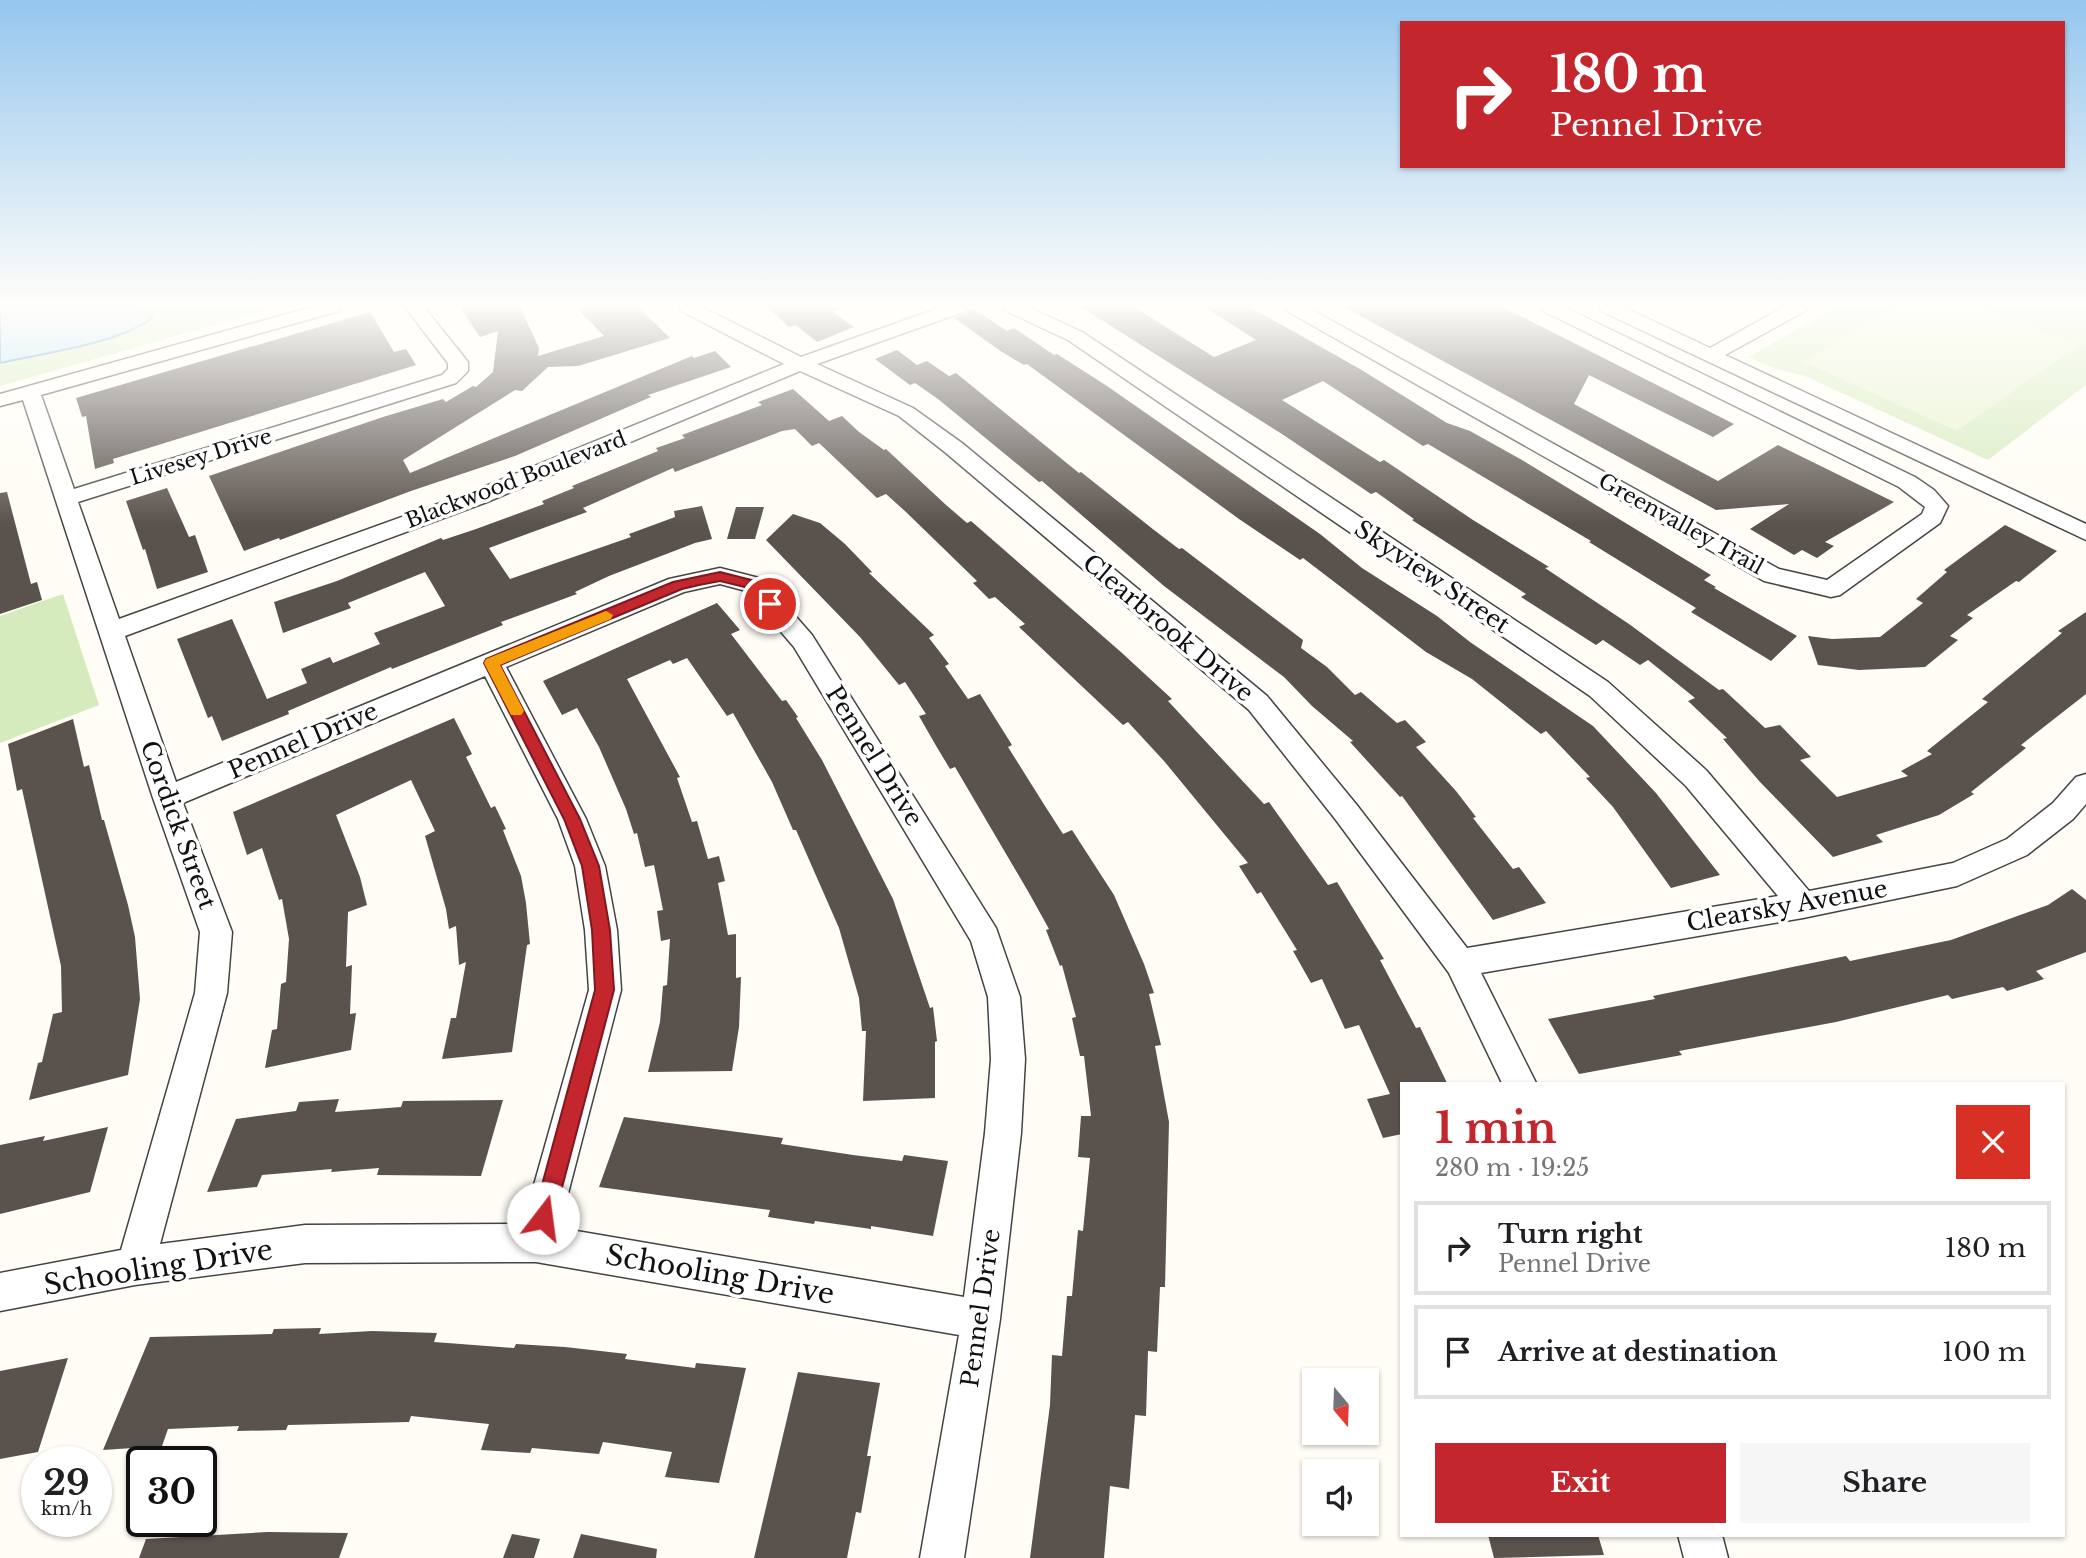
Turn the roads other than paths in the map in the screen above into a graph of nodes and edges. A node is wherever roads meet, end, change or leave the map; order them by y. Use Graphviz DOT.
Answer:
graph roads {
  1 [pos="71,380"];
  2 [pos="447,380"];
  3 [pos="762,380"];
  4 [pos="835,380"];
  5 [pos="1139,380"];
  6 [pos="1424,380"];
  7 [pos="1698,380"];
  8 [pos="1764,380"];
  9 [pos="30,391"];
  10 [pos="0,400"];
  11 [pos="67,498"];
  12 [pos="2086,533"];
  13 [pos="110,632"];
  14 [pos="491,663"];
  15 [pos="2086,785"];
  16 [pos="167,798"];
  17 [pos="1803,905"];
  18 [pos="1460,963"];
  19 [pos="1519,1082"];
  20 [pos="536,1243"];
  21 [pos="135,1266"];
  22 [pos="0,1292"];
  23 [pos="981,1319"];
  24 [pos="1701,1537"];
  25 [pos="942,1558"];
  26 [pos="1706,1558"];
  1 -- 9 [label="street"];
  2 -- 11 [label="street, Livesey Drive"];
  3 -- 13 [label="street, Blackwood Boulevard"];
  4 -- 18 [label="street, Clearbrook Drive"];
  5 -- 17 [label="street, Skyview Street"];
  6 -- 7 [label="street, Greenvalley Trail"];
  8 -- 12 [label="street"];
  9 -- 10 [label="street"];
  9 -- 11 [label="street, Cordick Street"];
  11 -- 13 [label="street, Cordick Street"];
  13 -- 16 [label="street, Cordick Street"];
  14 -- 16 [label="street, Pennel Drive"];
  14 -- 20 [label="street"];
  14 -- 23 [label="street, Pennel Drive"];
  15 -- 17 [label="street, Clearsky Avenue"];
  16 -- 21 [label="street, Cordick Street"];
  17 -- 18 [label="street, Clearsky Avenue"];
  18 -- 19 [label="street, Clearbrook Drive"];
  20 -- 21 [label="street, Schooling Drive"];
  20 -- 23 [label="street, Schooling Drive"];
  21 -- 22 [label="street, Schooling Drive"];
  23 -- 25 [label="street, Pennel Drive"];
  24 -- 26 [label="street"];
}
